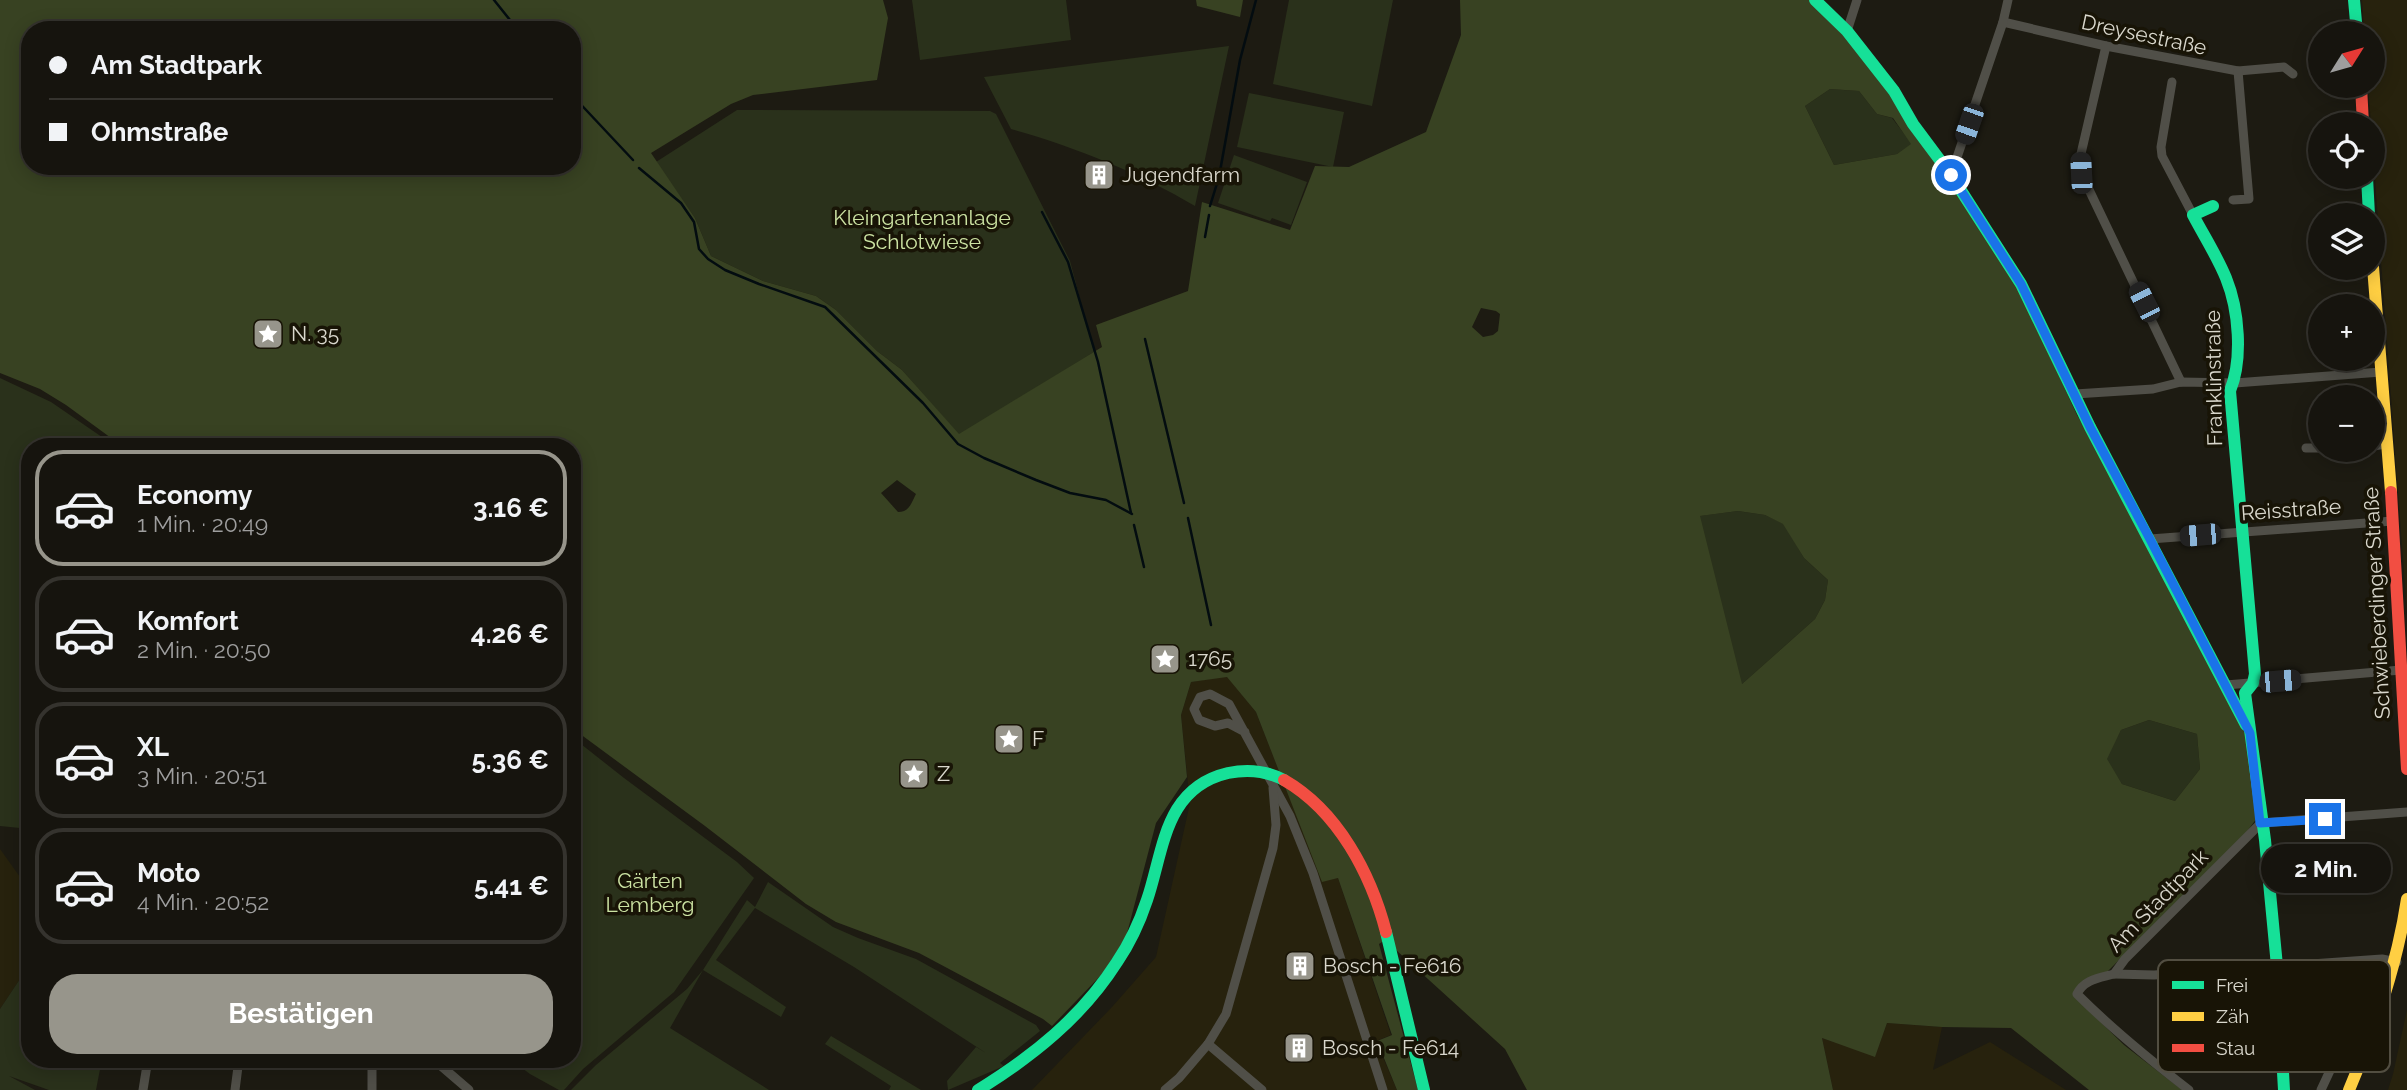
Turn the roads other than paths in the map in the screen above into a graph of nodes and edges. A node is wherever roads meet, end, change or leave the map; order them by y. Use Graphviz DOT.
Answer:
graph roads {
  1 [pos="1815,0"];
  2 [pos="1857,0"];
  3 [pos="2008,0"];
  4 [pos="2354,0"];
  5 [pos="2356,21"];
  6 [pos="2003,22"];
  7 [pos="1847,30"];
  8 [pos="2106,46"];
  9 [pos="2238,71"];
  10 [pos="2293,74"];
  11 [pos="2172,82"];
  12 [pos="1951,175"];
  13 [pos="2215,205"];
  14 [pos="2193,215"];
  15 [pos="2374,280"];
  16 [pos="2381,372"];
  17 [pos="2181,382"];
  18 [pos="2235,383"];
  19 [pos="2381,385"];
  20 [pos="2075,394"];
  21 [pos="2383,462"];
  22 [pos="2393,521"];
  23 [pos="2242,531"];
  24 [pos="2150,539"];
  25 [pos="2401,670"];
  26 [pos="2253,683"];
  27 [pos="2225,685"];
  28 [pos="1245,732"];
  29 [pos="2250,733"];
  30 [pos="2407,769"];
  31 [pos="1272,784"];
  32 [pos="2407,812"];
  33 [pos="2260,823"];
  34 [pos="2407,899"];
  35 [pos="2276,960"];
  36 [pos="2369,960"];
  37 [pos="2387,960"];
  38 [pos="2390,961"];
  39 [pos="2397,962"];
  40 [pos="2114,974"];
  41 [pos="2158,975"];
  42 [pos="2390,981"];
  43 [pos="1208,1044"];
  44 [pos="2158,1066"];
  45 [pos="147,1068"];
  46 [pos="238,1068"];
  47 [pos="373,1068"];
  48 [pos="443,1068"];
  49 [pos="2166,1072"];
  50 [pos="2283,1072"];
  51 [pos="2329,1072"];
  52 [pos="2356,1072"];
  53 [pos="144,1090"];
  54 [pos="234,1090"];
  55 [pos="372,1090"];
  56 [pos="469,1090"];
  57 [pos="978,1090"];
  58 [pos="1165,1090"];
  59 [pos="1262,1090"];
  60 [pos="1383,1090"];
  61 [pos="1424,1090"];
  62 [pos="2189,1090"];
  63 [pos="2284,1090"];
  64 [pos="2321,1090"];
  65 [pos="2349,1090"];
  1 -- 7 [label="street"];
  2 -- 7 [label="street"];
  3 -- 6 [label="street"];
  4 -- 5 [label="street"];
  6 -- 8 [label="street, Dreysestraße"];
  6 -- 12 [label="street"];
  7 -- 12 [label="street"];
  8 -- 9 [label="street, Dreysestraße"];
  8 -- 17 [label="street"];
  9 -- 10 [label="street, Dreysestraße"];
  9 -- 13 [label="street"];
  11 -- 14 [label="street, Franklinstraße"];
  12 -- 20 [label="street"];
  13 -- 14 [label="street"];
  14 -- 18 [label="street, Franklinstraße"];
  15 -- 16 [label="street, Schwieberdinger Straße"];
  16 -- 18 [label="street"];
  16 -- 19 [label="street, Schwieberdinger Straße"];
  17 -- 18 [label="street"];
  17 -- 20 [label="street"];
  18 -- 23 [label="street, Franklinstraße"];
  20 -- 24 [label="street"];
  21 -- 22 [label="street, Schwieberdinger Straße"];
  22 -- 23 [label="street, Reisstraße"];
  22 -- 25 [label="street, Schwieberdinger Straße"];
  23 -- 24 [label="street, Reisstraße"];
  23 -- 26 [label="street, Franklinstraße"];
  24 -- 27 [label="street"];
  25 -- 26 [label="street"];
  25 -- 30 [label="street, Schwieberdinger Straße"];
  26 -- 27 [label="street"];
  26 -- 29 [label="street, Franklinstraße"];
  27 -- 29 [label="street"];
  28 -- 28 [label="street"];
  28 -- 31 [label="street"];
  29 -- 33 [label="street, Franklinstraße"];
  31 -- 43 [label="street"];
  31 -- 60 [label="street"];
  32 -- 33 [label="street"];
  33 -- 35 [label="street, Franklinstraße"];
  33 -- 40 [label="street, Am Stadtpark"];
  34 -- 39 [label="street"];
  36 -- 37 [label="street"];
  38 -- 39 [label="street"];
  39 -- 42 [label="street"];
  40 -- 41 [label="street"];
  40 -- 44 [label="street, Am Stadtpark"];
  43 -- 58 [label="street"];
  43 -- 59 [label="street"];
  45 -- 53 [label="street"];
  46 -- 54 [label="street"];
  47 -- 55 [label="street"];
  48 -- 56 [label="street"];
  49 -- 62 [label="street, Am Stadtpark"];
  50 -- 63 [label="street, Franklinstraße"];
  51 -- 64 [label="street"];
  52 -- 65 [label="street"];
  57 -- 61 [label="street"];
}
